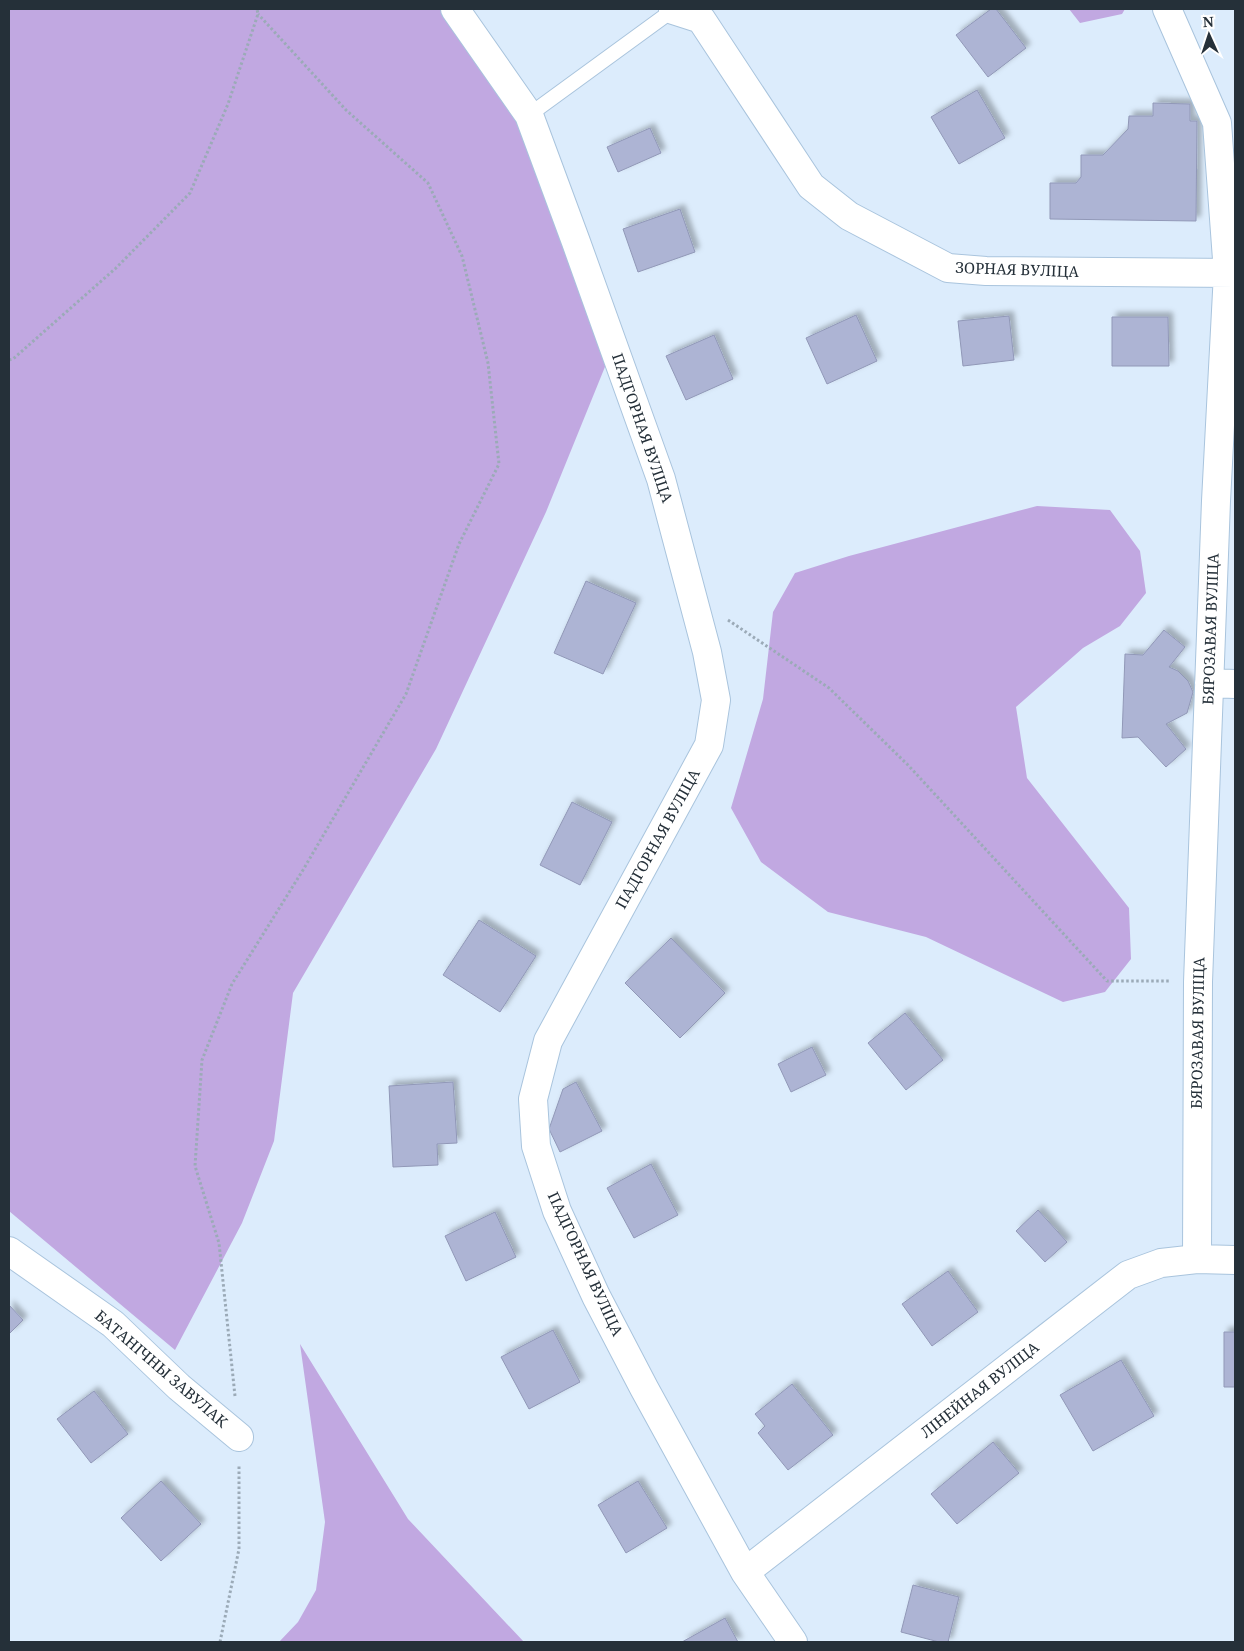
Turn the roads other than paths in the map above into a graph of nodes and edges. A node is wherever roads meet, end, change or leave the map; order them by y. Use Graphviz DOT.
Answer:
graph roads {
  1 [pos="455,9"];
  2 [pos="1167,9"];
  3 [pos="673,10"];
  4 [pos="529,115"];
  5 [pos="1231,273"];
  6 [pos="1222,683"];
  7 [pos="9,1251"];
  8 [pos="1196,1259"];
  9 [pos="1235,1260"];
  10 [pos="239,1437"];
  11 [pos="745,1572"];
  12 [pos="793,1642"];
  1 -- 4 [label="street, ПАДГОРНАЯ ВУЛІЦА"];
  2 -- 5 [label="street, БЯРОЗАВАЯ ВУЛІЦА"];
  3 -- 4 [label="lane"];
  3 -- 5 [label="street, ЗОРНАЯ ВУЛІЦА"];
  4 -- 11 [label="street, ПАДГОРНАЯ ВУЛІЦА"];
  5 -- 6 [label="street, БЯРОЗАВАЯ ВУЛІЦА"];
  6 -- 8 [label="street, БЯРОЗАВАЯ ВУЛІЦА"];
  7 -- 10 [label="street, БАТАНІЧНЫ ЗАВУЛАК"];
  8 -- 9 [label="street, ЛІНЕЙНАЯ ВУЛІЦА"];
  8 -- 11 [label="street, ЛІНЕЙНАЯ ВУЛІЦА"];
  11 -- 12 [label="street, ПАДГОРНАЯ ВУЛІЦА"];
}
